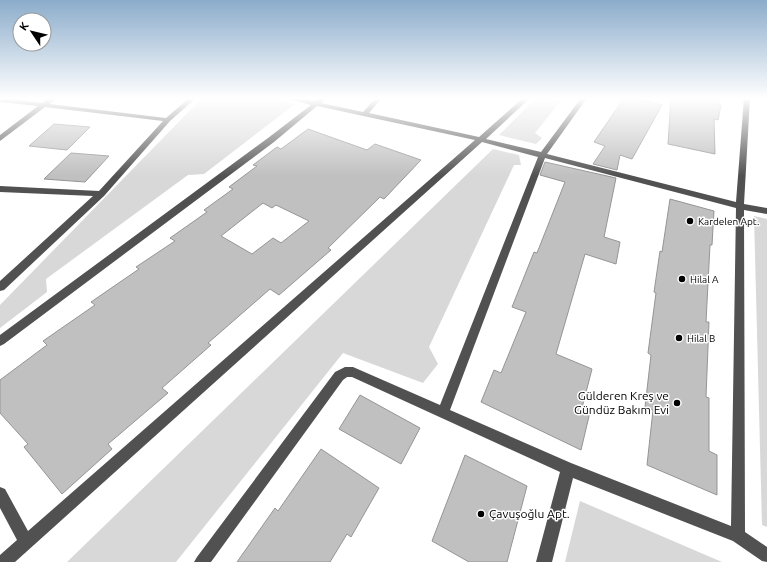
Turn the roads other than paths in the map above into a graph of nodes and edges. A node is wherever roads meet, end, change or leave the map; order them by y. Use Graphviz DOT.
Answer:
graph roads {
  1 [pos="19,124"];
  2 [pos="164,124"];
  3 [pos="290,124"];
  4 [pos="412,124"];
  5 [pos="496,124"];
  6 [pos="565,124"];
  7 [pos="745,124"];
  8 [pos="0,139"];
  9 [pos="479,139"];
  10 [pos="542,156"];
  11 [pos="0,189"];
  12 [pos="101,194"];
  13 [pos="740,206"];
  14 [pos="767,210"];
  15 [pos="0,286"];
  16 [pos="0,340"];
  17 [pos="443,413"];
  18 [pos="568,469"];
  19 [pos="0,494"];
  20 [pos="738,536"];
  21 [pos="26,542"];
  22 [pos="767,556"];
  23 [pos="4,562"];
  24 [pos="202,562"];
  25 [pos="544,562"];
  1 -- 8 [label="street"];
  2 -- 12 [label="street"];
  3 -- 16 [label="street"];
  4 -- 9 [label="street"];
  5 -- 9 [label="street"];
  6 -- 10 [label="street"];
  7 -- 13 [label="street"];
  9 -- 10 [label="street"];
  9 -- 21 [label="street"];
  10 -- 13 [label="street"];
  10 -- 17 [label="street"];
  11 -- 12 [label="street"];
  12 -- 15 [label="street"];
  13 -- 14 [label="street"];
  13 -- 20 [label="street"];
  17 -- 18 [label="street"];
  17 -- 24 [label="street"];
  18 -- 20 [label="street"];
  18 -- 25 [label="street"];
  19 -- 21 [label="street"];
  20 -- 22 [label="street"];
  21 -- 23 [label="street"];
}
